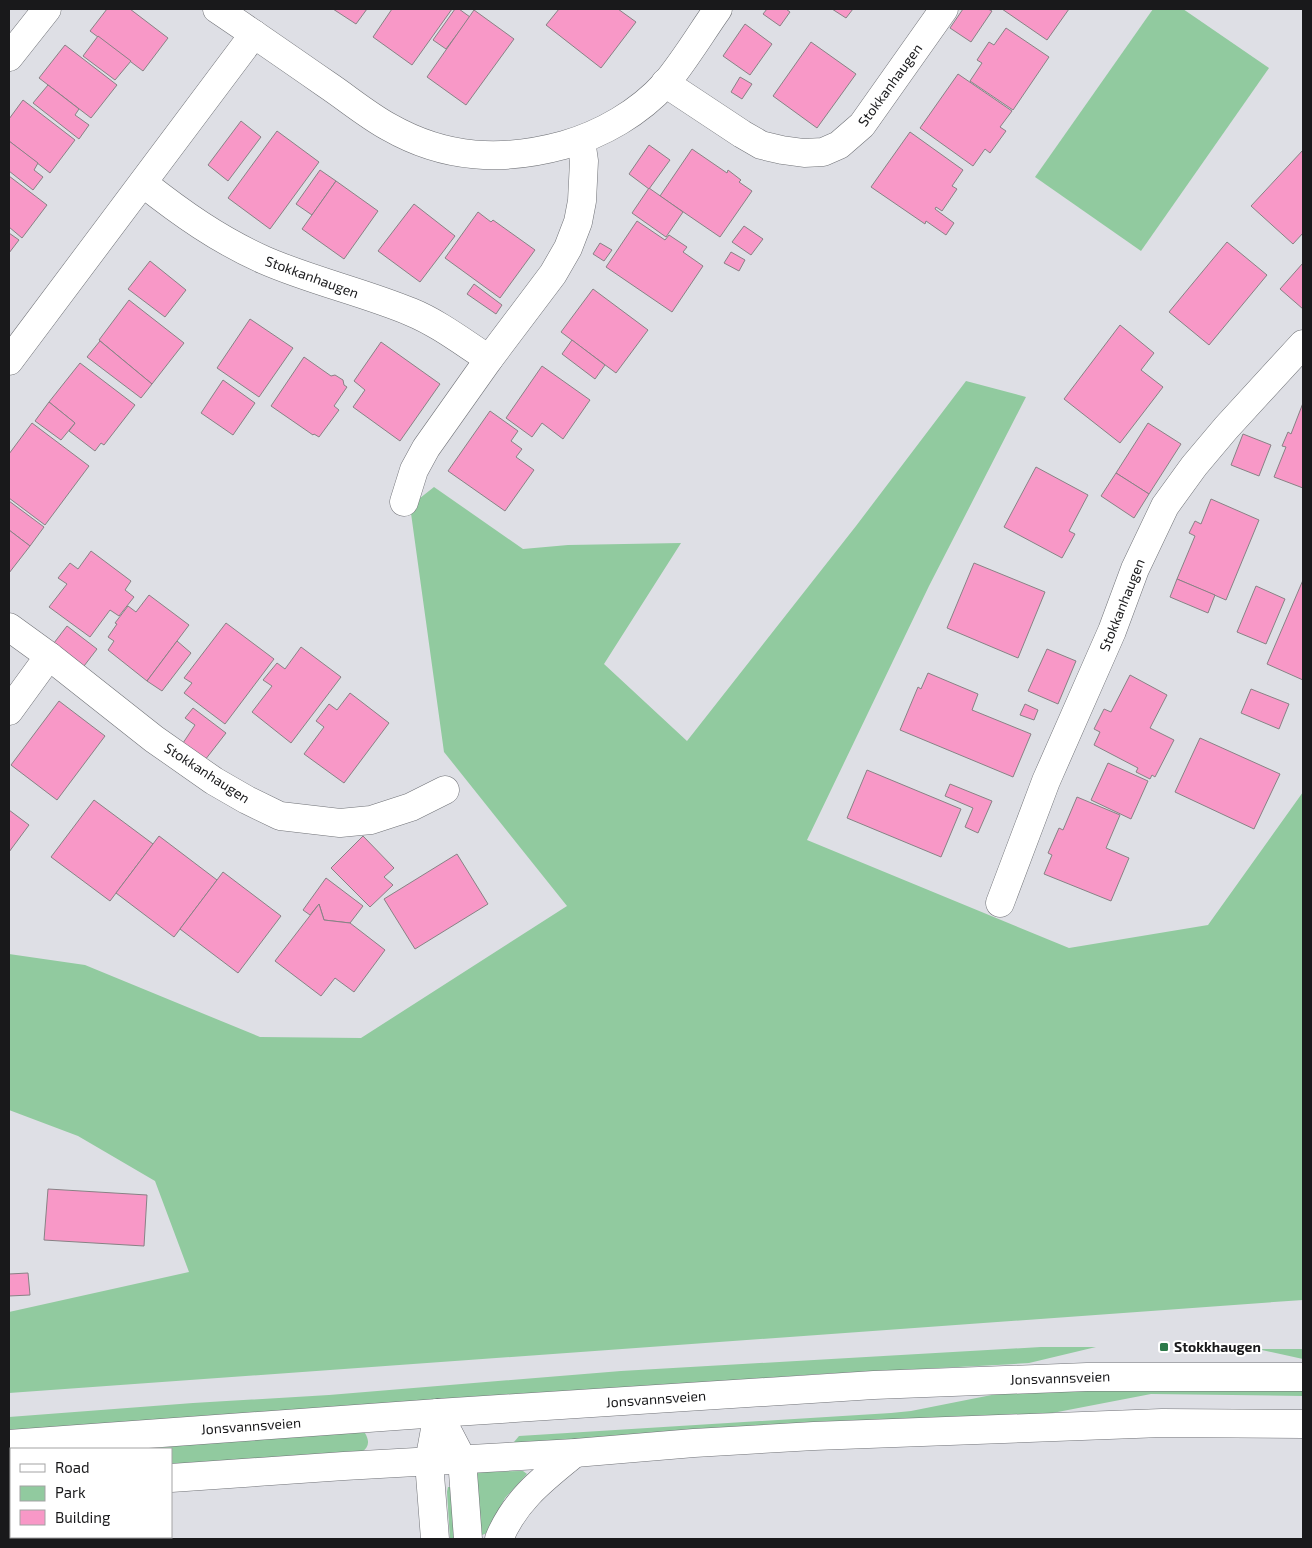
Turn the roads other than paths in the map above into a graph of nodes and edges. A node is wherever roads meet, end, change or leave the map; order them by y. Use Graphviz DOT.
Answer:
graph roads {
  1 [pos="47,9"];
  2 [pos="218,9"];
  3 [pos="718,9"];
  4 [pos="944,9"];
  5 [pos="254,34"];
  6 [pos="9,57"];
  7 [pos="665,83"];
  8 [pos="581,140"];
  9 [pos="143,182"];
  10 [pos="1303,344"];
  11 [pos="489,359"];
  12 [pos="9,361"];
  13 [pos="404,502"];
  14 [pos="9,627"];
  15 [pos="49,656"];
  16 [pos="9,711"];
  17 [pos="445,790"];
  18 [pos="1000,903"];
  19 [pos="1303,1377"];
  20 [pos="438,1413"];
  21 [pos="1303,1424"];
  22 [pos="9,1444"];
  23 [pos="575,1453"];
  24 [pos="462,1459"];
  25 [pos="429,1462"];
  26 [pos="172,1478"];
  27 [pos="435,1539"];
  28 [pos="468,1539"];
  29 [pos="499,1539"];
  1 -- 6 [label="street"];
  2 -- 5 [label="street"];
  3 -- 7 [label="street"];
  4 -- 7 [label="street, Stokkanhaugen"];
  5 -- 8 [label="street"];
  5 -- 9 [label="street"];
  7 -- 8 [label="street"];
  8 -- 11 [label="street"];
  9 -- 11 [label="street, Stokkanhaugen"];
  9 -- 12 [label="street"];
  10 -- 18 [label="street, Stokkanhaugen"];
  11 -- 13 [label="street"];
  14 -- 15 [label="street, Stokkanhaugen"];
  15 -- 16 [label="street"];
  15 -- 17 [label="street, Stokkanhaugen"];
  19 -- 20 [label="street, Jonsvannsveien"];
  20 -- 22 [label="street, Jonsvannsveien"];
  20 -- 24 [label="street"];
  20 -- 25 [label="street"];
  21 -- 23 [label="street"];
  23 -- 24 [label="street"];
  23 -- 29 [label="street"];
  24 -- 25 [label="street"];
  24 -- 28 [label="street"];
  25 -- 26 [label="street"];
  25 -- 27 [label="street"];
}
